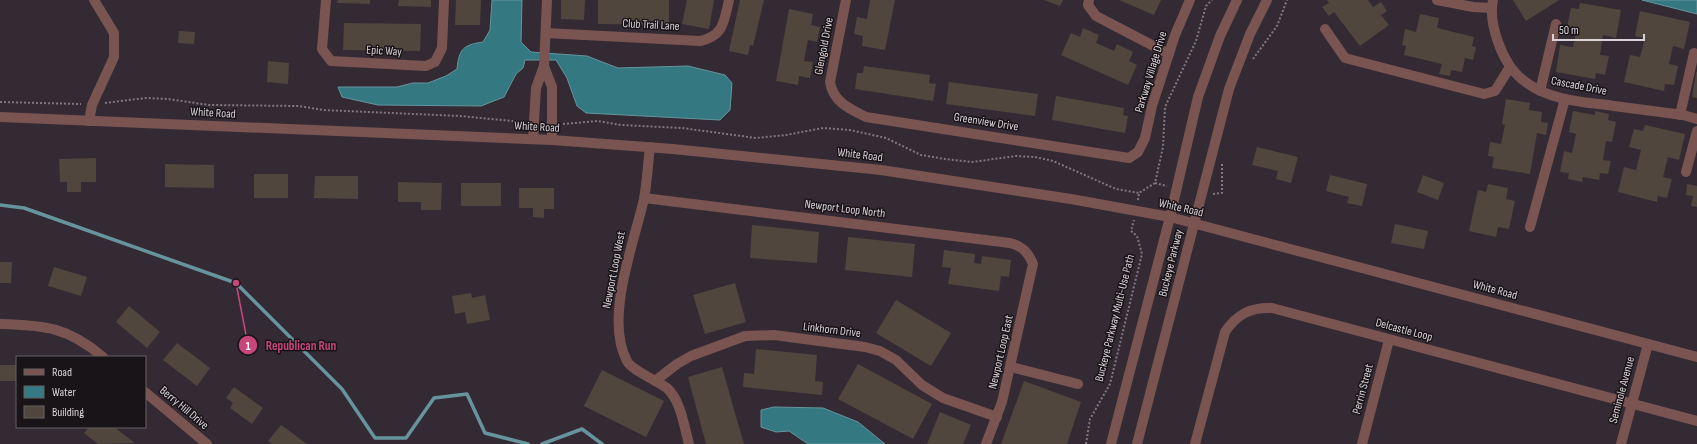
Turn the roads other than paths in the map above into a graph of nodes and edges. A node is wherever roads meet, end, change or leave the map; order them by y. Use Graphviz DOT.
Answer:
graph roads {
  1 [pos="94,0"];
  2 [pos="326,0"];
  3 [pos="444,0"];
  4 [pos="547,0"];
  5 [pos="729,0"];
  6 [pos="846,0"];
  7 [pos="1089,0"];
  8 [pos="1190,0"];
  9 [pos="1237,0"];
  10 [pos="1267,0"];
  11 [pos="1437,0"];
  12 [pos="1492,4"];
  13 [pos="1556,24"];
  14 [pos="1325,29"];
  15 [pos="546,33"];
  16 [pos="1694,53"];
  17 [pos="1169,54"];
  18 [pos="544,66"];
  19 [pos="1510,67"];
  20 [pos="1540,91"];
  21 [pos="835,96"];
  22 [pos="1565,99"];
  23 [pos="1680,115"];
  24 [pos="0,117"];
  25 [pos="1697,119"];
  26 [pos="89,121"];
  27 [pos="1697,131"];
  28 [pos="533,139"];
  29 [pos="552,140"];
  30 [pos="650,147"];
  31 [pos="1138,152"];
  32 [pos="1686,172"];
  33 [pos="644,198"];
  34 [pos="1170,217"];
  35 [pos="1194,224"];
  36 [pos="1530,227"];
  37 [pos="1033,264"];
  38 [pos="0,324"];
  39 [pos="1389,340"];
  40 [pos="1648,344"];
  41 [pos="102,356"];
  42 [pos="1697,357"];
  43 [pos="1011,367"];
  44 [pos="655,381"];
  45 [pos="1078,384"];
  46 [pos="146,393"];
  47 [pos="1632,404"];
  48 [pos="997,417"];
  49 [pos="1697,421"];
  50 [pos="206,444"];
  51 [pos="689,444"];
  52 [pos="986,444"];
  53 [pos="1111,444"];
  54 [pos="1137,444"];
  55 [pos="1195,444"];
  56 [pos="1362,444"];
  57 [pos="1621,444"];
  1 -- 26 [label="street"];
  2 -- 3 [label="street, Epic Way"];
  4 -- 15 [label="street"];
  5 -- 15 [label="street, Club Trail Lane"];
  6 -- 21 [label="street, Glengold Drive"];
  7 -- 17 [label="street"];
  8 -- 17 [label="street, Parkway Village Drive"];
  9 -- 34 [label="street, Buckeye Parkway"];
  10 -- 35 [label="street, Buckeye Parkway"];
  11 -- 12 [label="street"];
  12 -- 19 [label="street, Cascade Drive"];
  13 -- 20 [label="street"];
  14 -- 19 [label="street"];
  15 -- 18 [label="street"];
  16 -- 23 [label="street"];
  17 -- 31 [label="street, Parkway Village Drive"];
  18 -- 28 [label="street"];
  18 -- 29 [label="street"];
  19 -- 20 [label="street, Cascade Drive"];
  20 -- 22 [label="street, Cascade Drive"];
  21 -- 31 [label="street, Greenview Drive"];
  22 -- 23 [label="street, Cascade Drive"];
  22 -- 36 [label="street"];
  23 -- 25 [label="street, Cascade Drive"];
  24 -- 26 [label="street, White Road"];
  26 -- 28 [label="street, White Road"];
  27 -- 32 [label="street"];
  28 -- 29 [label="street, White Road"];
  29 -- 30 [label="street, White Road"];
  30 -- 33 [label="street, Newport Loop West"];
  30 -- 34 [label="street, White Road"];
  33 -- 37 [label="street, Newport Loop North"];
  33 -- 44 [label="street, Newport Loop West"];
  34 -- 35 [label="street, White Road"];
  34 -- 53 [label="street, Buckeye Parkway"];
  35 -- 40 [label="street, White Road"];
  35 -- 54 [label="street, Buckeye Parkway"];
  37 -- 43 [label="street, Newport Loop East"];
  38 -- 41 [label="street"];
  39 -- 47 [label="street, Delcastle Loop"];
  39 -- 55 [label="street, Delcastle Loop"];
  39 -- 56 [label="street, Perrin Street"];
  40 -- 42 [label="street, White Road"];
  40 -- 47 [label="street, Seminole Avenue"];
  43 -- 45 [label="street"];
  43 -- 48 [label="street, Newport Loop East"];
  44 -- 48 [label="street, Linkhorn Drive"];
  44 -- 51 [label="street, Newport Loop West"];
  46 -- 50 [label="street, Berry Hill Drive"];
  47 -- 49 [label="street, Delcastle Loop"];
  47 -- 57 [label="street, Seminole Avenue"];
  48 -- 52 [label="street, Newport Loop East"];
}
